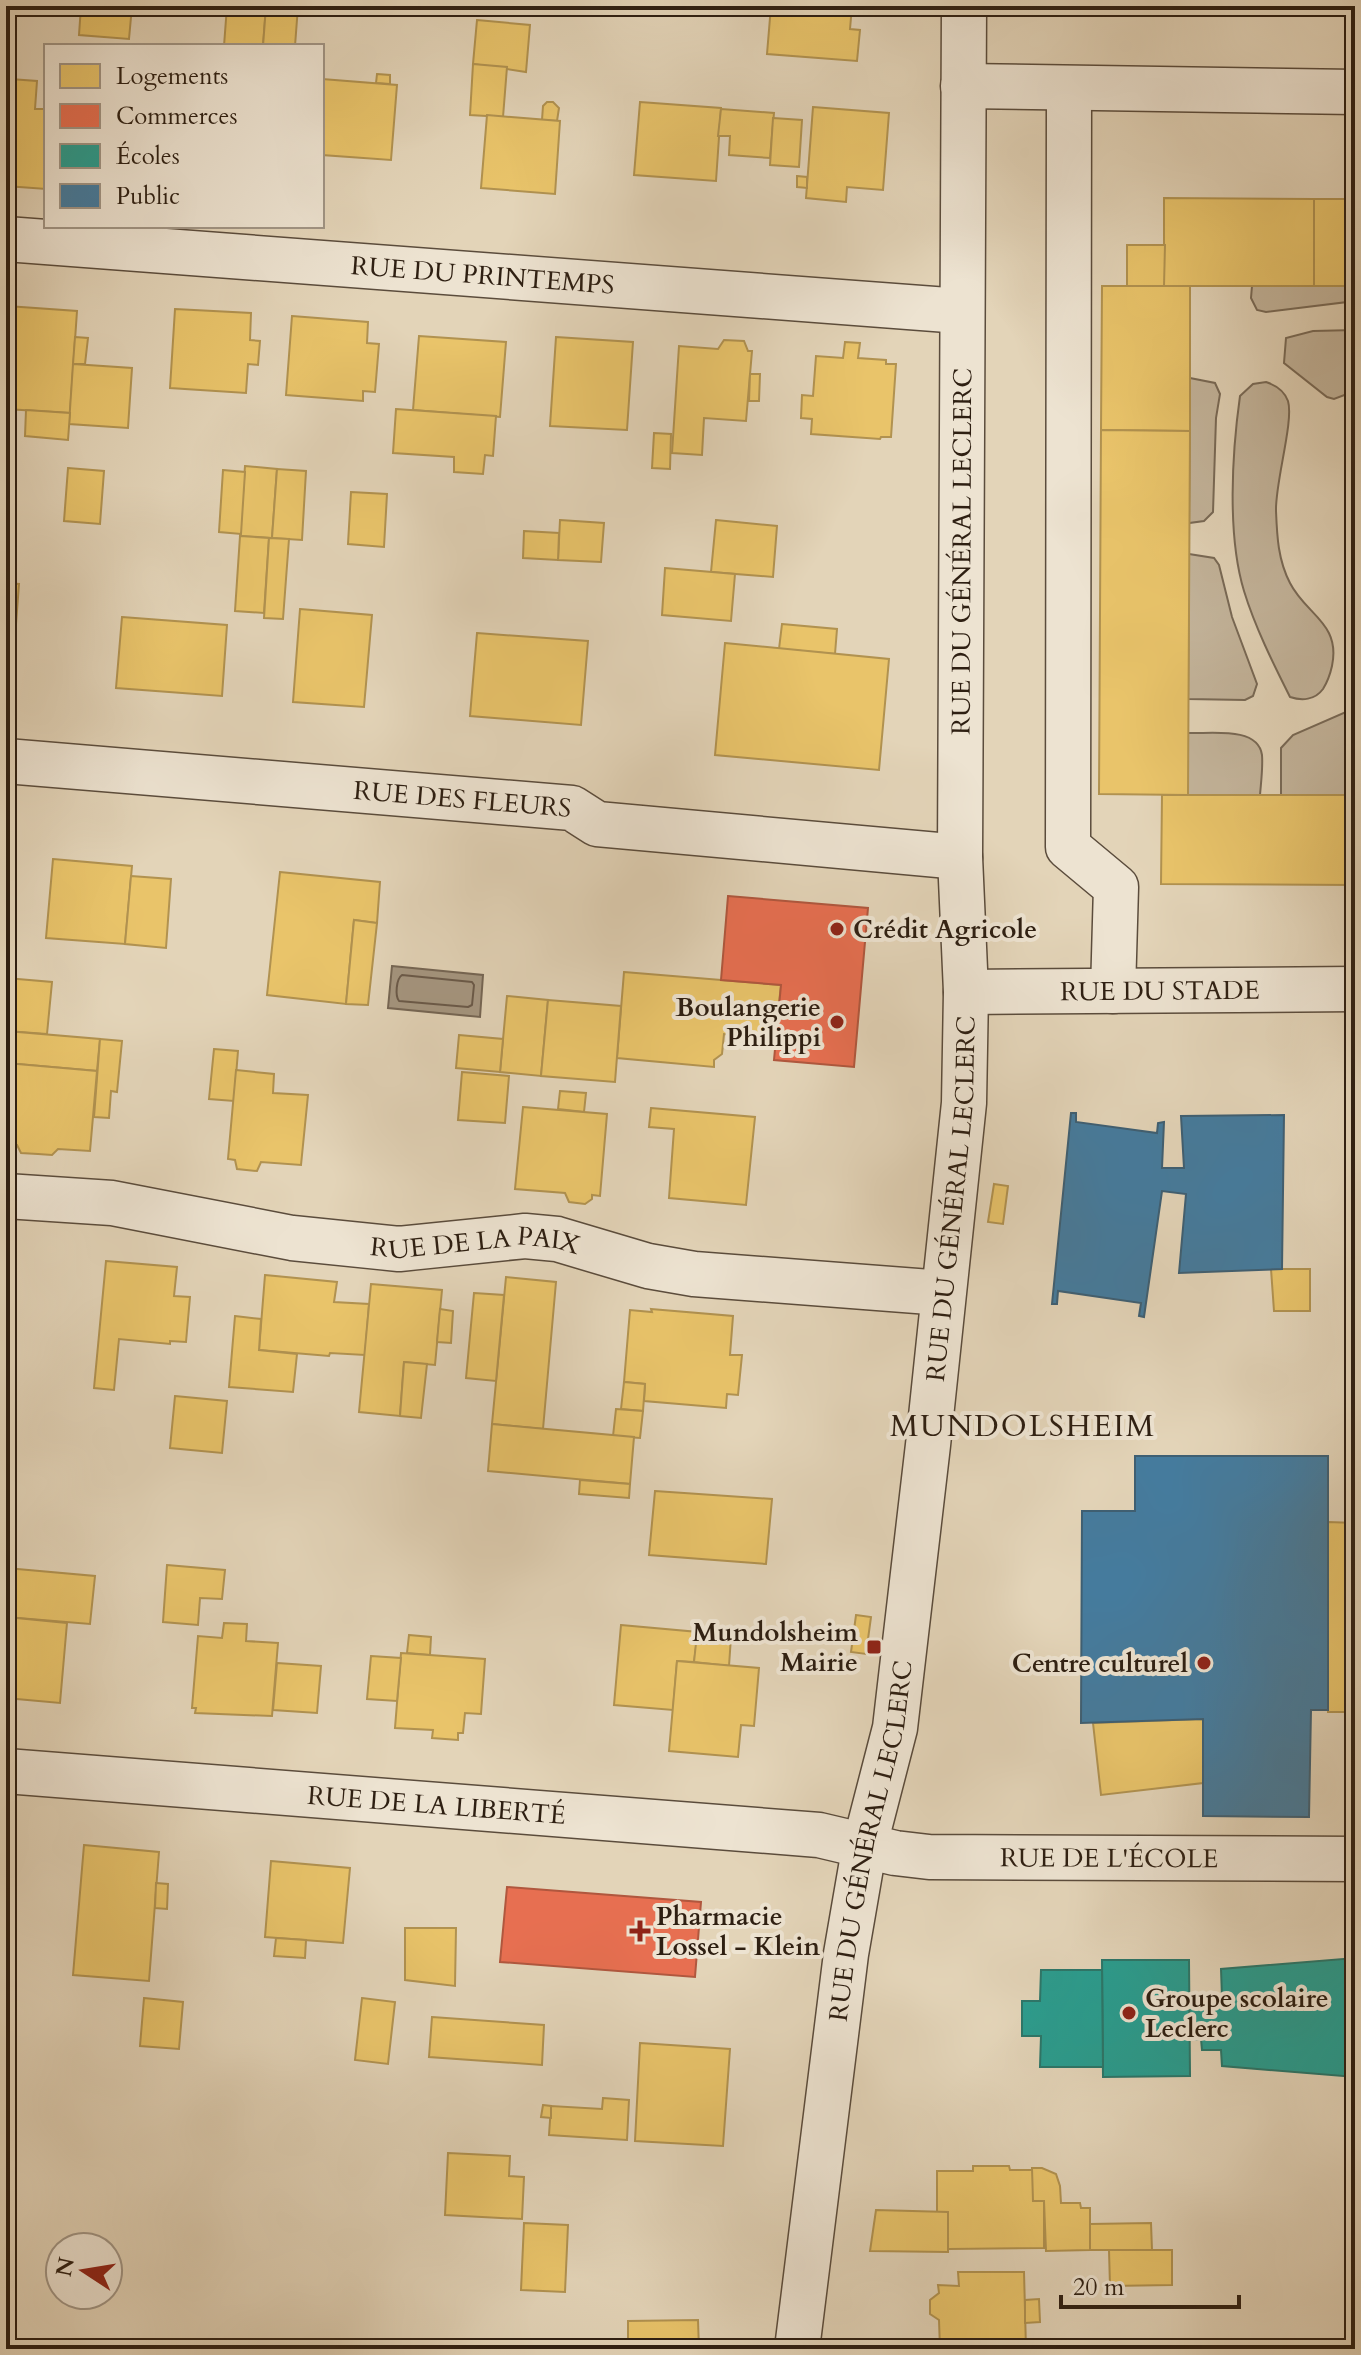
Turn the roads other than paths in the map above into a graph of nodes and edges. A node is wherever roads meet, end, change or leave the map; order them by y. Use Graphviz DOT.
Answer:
graph roads {
  1 [pos="964,6"];
  2 [pos="963,86"];
  3 [pos="1069,89"];
  4 [pos="1355,92"];
  5 [pos="6,239"];
  6 [pos="961,311"];
  7 [pos="6,761"];
  8 [pos="960,857"];
  9 [pos="1355,989"];
  10 [pos="1113,991"];
  11 [pos="966,992"];
  12 [pos="6,1196"];
  13 [pos="943,1293"];
  14 [pos="6,1771"];
  15 [pos="865,1844"];
  16 [pos="1355,1859"];
  17 [pos="797,2349"];
  1 -- 2 [label="street, RUE DU GÉNÉRAL LECLERC"];
  2 -- 3 [label="street"];
  2 -- 6 [label="street, RUE DU GÉNÉRAL LECLERC"];
  3 -- 4 [label="street"];
  3 -- 10 [label="street"];
  5 -- 6 [label="street, RUE DU PRINTEMPS"];
  6 -- 8 [label="street, RUE DU GÉNÉRAL LECLERC"];
  7 -- 8 [label="street, RUE DES FLEURS"];
  8 -- 11 [label="street, RUE DU GÉNÉRAL LECLERC"];
  9 -- 10 [label="street, RUE DU STADE"];
  10 -- 11 [label="street, RUE DU STADE"];
  11 -- 13 [label="street, RUE DU GÉNÉRAL LECLERC"];
  12 -- 13 [label="street, RUE DE LA PAIX"];
  13 -- 15 [label="street, RUE DU GÉNÉRAL LECLERC"];
  14 -- 15 [label="street, RUE DE LA LIBERTÉ"];
  15 -- 16 [label="street, RUE DE L'ÉCOLE"];
  15 -- 17 [label="street, RUE DU GÉNÉRAL LECLERC"];
}
